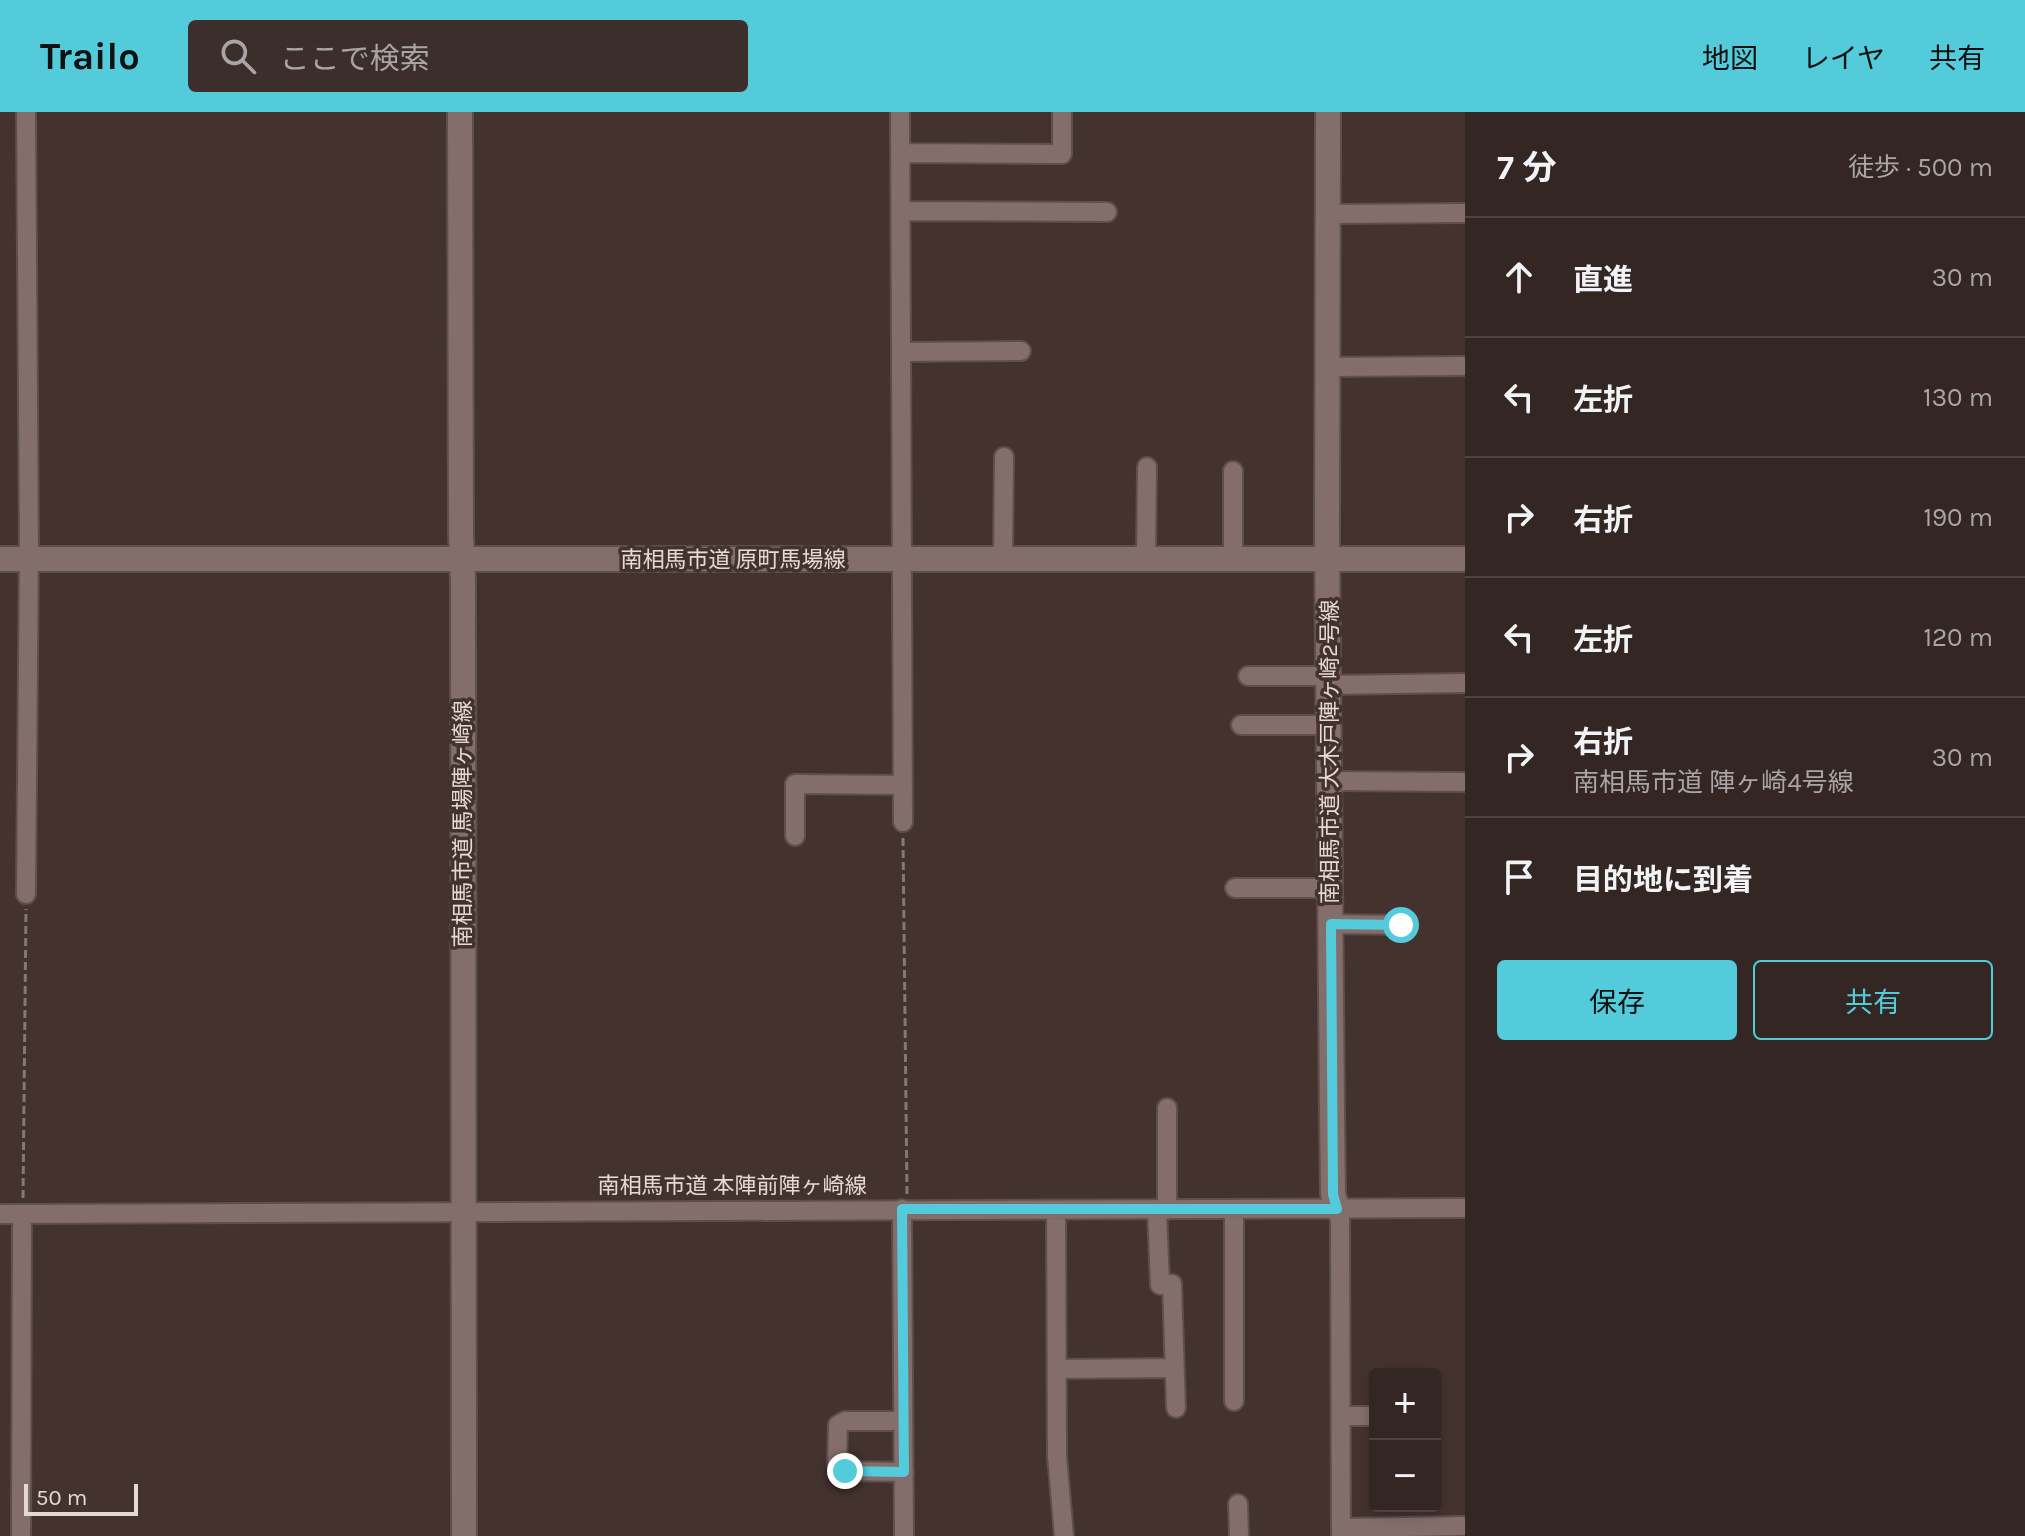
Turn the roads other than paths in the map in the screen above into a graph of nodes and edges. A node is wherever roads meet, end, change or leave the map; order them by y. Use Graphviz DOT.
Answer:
graph roads {
  1 [pos="26,112"];
  2 [pos="460,112"];
  3 [pos="900,112"];
  4 [pos="1062,112"];
  5 [pos="1328,112"];
  6 [pos="901,153"];
  7 [pos="901,211"];
  8 [pos="1107,212"];
  9 [pos="1465,213"];
  10 [pos="1328,214"];
  11 [pos="1021,351"];
  12 [pos="901,352"];
  13 [pos="1465,366"];
  14 [pos="1327,367"];
  15 [pos="1004,457"];
  16 [pos="1147,467"];
  17 [pos="1233,471"];
  18 [pos="0,559"];
  19 [pos="29,559"];
  20 [pos="901,559"];
  21 [pos="1003,559"];
  22 [pos="1328,559"];
  23 [pos="1465,559"];
  24 [pos="462,560"];
  25 [pos="1146,560"];
  26 [pos="1233,560"];
  27 [pos="1248,676"];
  28 [pos="1330,681"];
  29 [pos="1465,683"];
  30 [pos="1241,725"];
  31 [pos="1330,725"];
  32 [pos="1331,781"];
  33 [pos="1465,782"];
  34 [pos="902,785"];
  35 [pos="903,822"];
  36 [pos="795,836"];
  37 [pos="1235,888"];
  38 [pos="1331,888"];
  39 [pos="26,894"];
  40 [pos="1331,924"];
  41 [pos="1401,925"];
  42 [pos="1167,1108"];
  43 [pos="1465,1208"];
  44 [pos="902,1209"];
  45 [pos="1337,1209"];
  46 [pos="1056,1210"];
  47 [pos="1162,1210"];
  48 [pos="1234,1210"];
  49 [pos="463,1212"];
  50 [pos="0,1214"];
  51 [pos="22,1214"];
  52 [pos="1174,1368"];
  53 [pos="1057,1369"];
  54 [pos="1234,1401"];
  55 [pos="1176,1408"];
  56 [pos="1341,1416"];
  57 [pos="1369,1416"];
  58 [pos="903,1421"];
  59 [pos="904,1472"];
  60 [pos="1238,1504"];
  61 [pos="1465,1526"];
  62 [pos="1341,1532"];
  63 [pos="21,1536"];
  64 [pos="464,1536"];
  65 [pos="904,1536"];
  66 [pos="1064,1536"];
  67 [pos="1239,1536"];
  1 -- 19 [label="street"];
  2 -- 24 [label="street, 南相馬市道 馬場陣ヶ崎線"];
  3 -- 6 [label="street"];
  4 -- 6 [label="street"];
  5 -- 10 [label="street, 南相馬市道 大木戸陣ヶ崎2号線"];
  6 -- 7 [label="street"];
  7 -- 8 [label="street"];
  7 -- 12 [label="street"];
  9 -- 10 [label="street"];
  10 -- 14 [label="street, 南相馬市道 大木戸陣ヶ崎2号線"];
  11 -- 12 [label="street"];
  12 -- 20 [label="street"];
  13 -- 14 [label="street"];
  14 -- 22 [label="street, 南相馬市道 大木戸陣ヶ崎2号線"];
  15 -- 21 [label="street"];
  16 -- 25 [label="street"];
  17 -- 26 [label="street"];
  18 -- 19 [label="street, 南相馬市道 原町馬場線"];
  19 -- 24 [label="street, 南相馬市道 原町馬場線"];
  19 -- 39 [label="street"];
  20 -- 21 [label="street, 南相馬市道 原町馬場線"];
  20 -- 24 [label="street, 南相馬市道 原町馬場線"];
  20 -- 34 [label="street"];
  21 -- 25 [label="street, 南相馬市道 原町馬場線"];
  22 -- 23 [label="street, 南相馬市道 原町馬場線"];
  22 -- 26 [label="street, 南相馬市道 原町馬場線"];
  22 -- 28 [label="street, 南相馬市道 大木戸陣ヶ崎2号線"];
  24 -- 49 [label="street, 南相馬市道 馬場陣ヶ崎線"];
  25 -- 26 [label="street, 南相馬市道 原町馬場線"];
  27 -- 28 [label="street"];
  28 -- 29 [label="street"];
  28 -- 31 [label="street, 南相馬市道 大木戸陣ヶ崎2号線"];
  30 -- 31 [label="street"];
  31 -- 32 [label="street, 南相馬市道 大木戸陣ヶ崎2号線"];
  32 -- 33 [label="street"];
  32 -- 38 [label="street, 南相馬市道 大木戸陣ヶ崎2号線"];
  34 -- 35 [label="street"];
  34 -- 36 [label="street"];
  37 -- 38 [label="street"];
  38 -- 40 [label="street, 南相馬市道 大木戸陣ヶ崎2号線"];
  40 -- 41 [label="street"];
  40 -- 45 [label="street, 南相馬市道 大木戸陣ヶ崎2号線"];
  42 -- 47 [label="street"];
  43 -- 45 [label="street, 南相馬市道 本陣前陣ヶ崎線"];
  44 -- 46 [label="street, 南相馬市道 本陣前陣ヶ崎線"];
  44 -- 49 [label="street, 南相馬市道 本陣前陣ヶ崎線"];
  44 -- 58 [label="street"];
  45 -- 48 [label="street, 南相馬市道 本陣前陣ヶ崎線"];
  45 -- 56 [label="street, 南相馬市道 大木戸陣ヶ崎2号線"];
  46 -- 47 [label="street, 南相馬市道 本陣前陣ヶ崎線"];
  46 -- 53 [label="street"];
  47 -- 48 [label="street, 南相馬市道 本陣前陣ヶ崎線"];
  47 -- 52 [label="street"];
  48 -- 54 [label="street"];
  49 -- 51 [label="street, 南相馬市道 本陣前陣ヶ崎線"];
  49 -- 64 [label="street, 南相馬市道 馬場陣ヶ崎線"];
  50 -- 51 [label="street, 南相馬市道 本陣前陣ヶ崎線"];
  51 -- 63 [label="street"];
  52 -- 53 [label="street"];
  52 -- 55 [label="street"];
  53 -- 66 [label="street"];
  56 -- 57 [label="street"];
  56 -- 62 [label="street, 南相馬市道 大木戸陣ヶ崎2号線"];
  58 -- 59 [label="street"];
  58 -- 59 [label="street"];
  59 -- 65 [label="street"];
  60 -- 67 [label="street"];
  61 -- 62 [label="street"];
}
